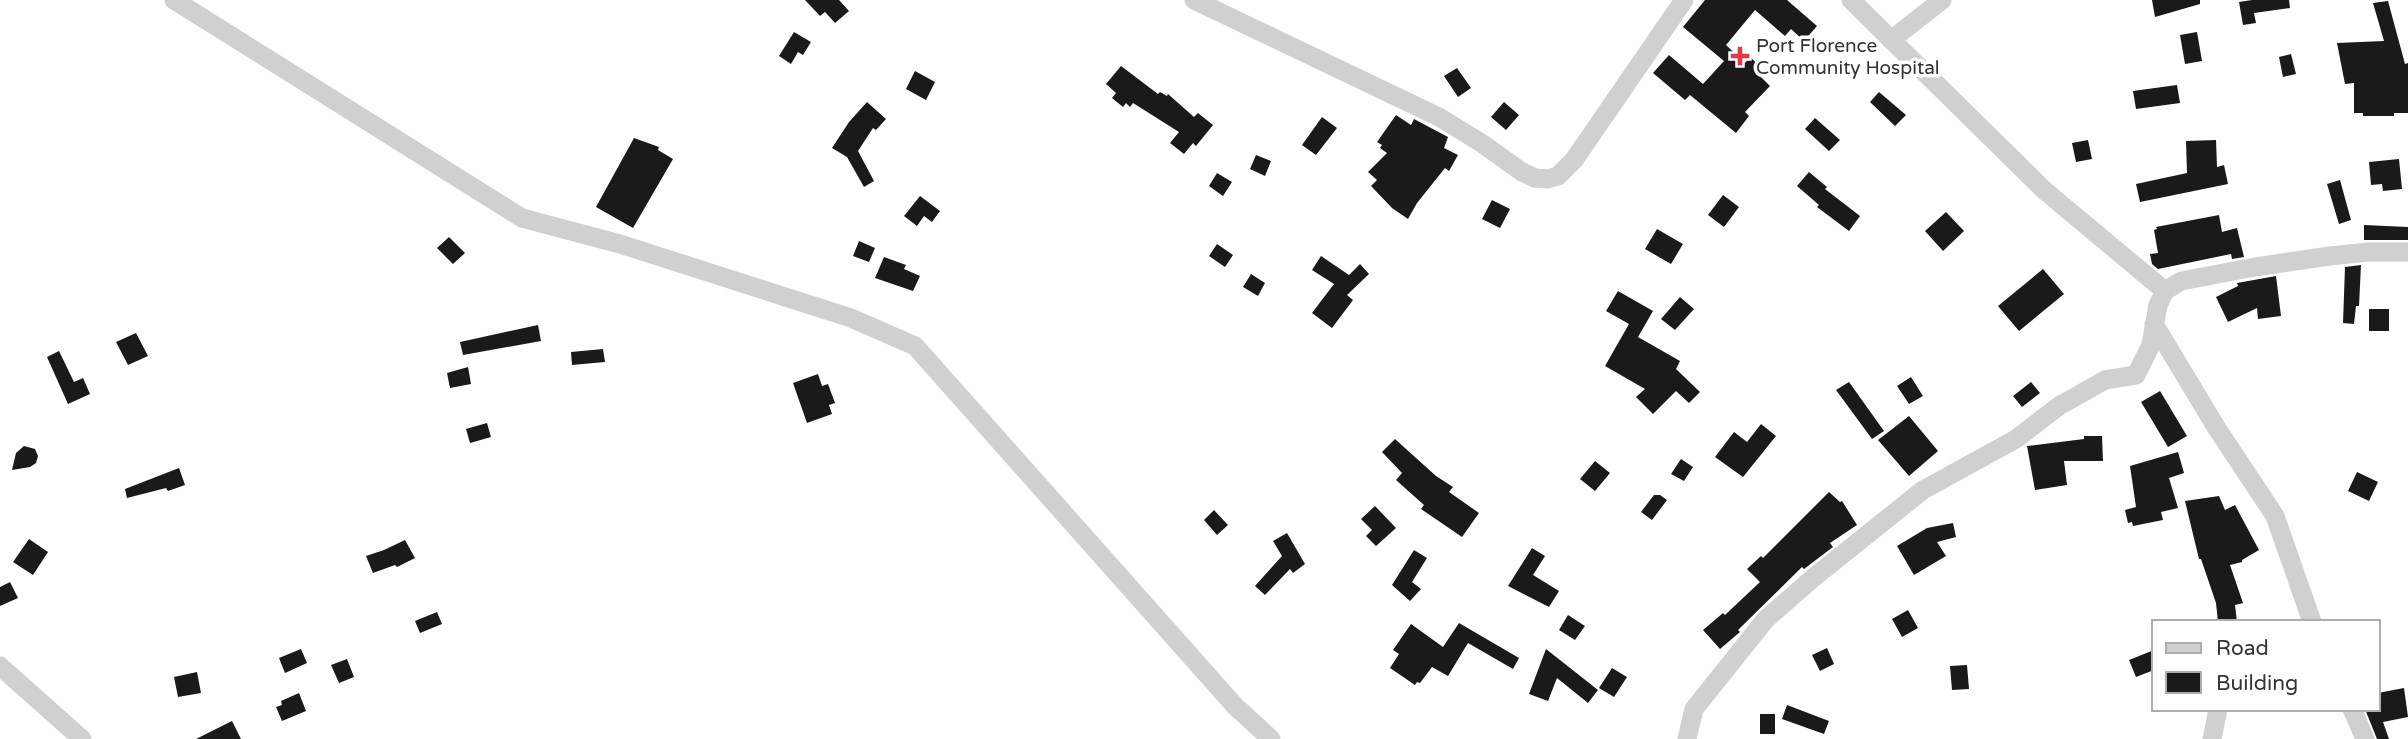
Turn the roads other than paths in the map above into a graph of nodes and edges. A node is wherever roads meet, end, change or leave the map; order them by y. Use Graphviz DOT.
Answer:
graph roads {
  1 [pos="174,0"];
  2 [pos="1194,0"];
  3 [pos="1684,0"];
  4 [pos="1851,0"];
  5 [pos="1942,0"];
  6 [pos="1891,40"];
  7 [pos="2408,252"];
  8 [pos="2165,291"];
  9 [pos="2154,324"];
  10 [pos="2308,620"];
  11 [pos="0,666"];
  12 [pos="2218,711"];
  13 [pos="2353,711"];
  14 [pos="82,739"];
  15 [pos="1271,739"];
  16 [pos="1687,739"];
  17 [pos="2212,739"];
  18 [pos="2365,739"];
  1 -- 15 [label="street"];
  2 -- 3 [label="street"];
  4 -- 6 [label="street"];
  5 -- 6 [label="street"];
  6 -- 8 [label="street"];
  7 -- 8 [label="street"];
  8 -- 9 [label="street"];
  9 -- 10 [label="street"];
  9 -- 16 [label="street"];
  11 -- 14 [label="street"];
  12 -- 17 [label="street"];
  13 -- 18 [label="street"];
}
